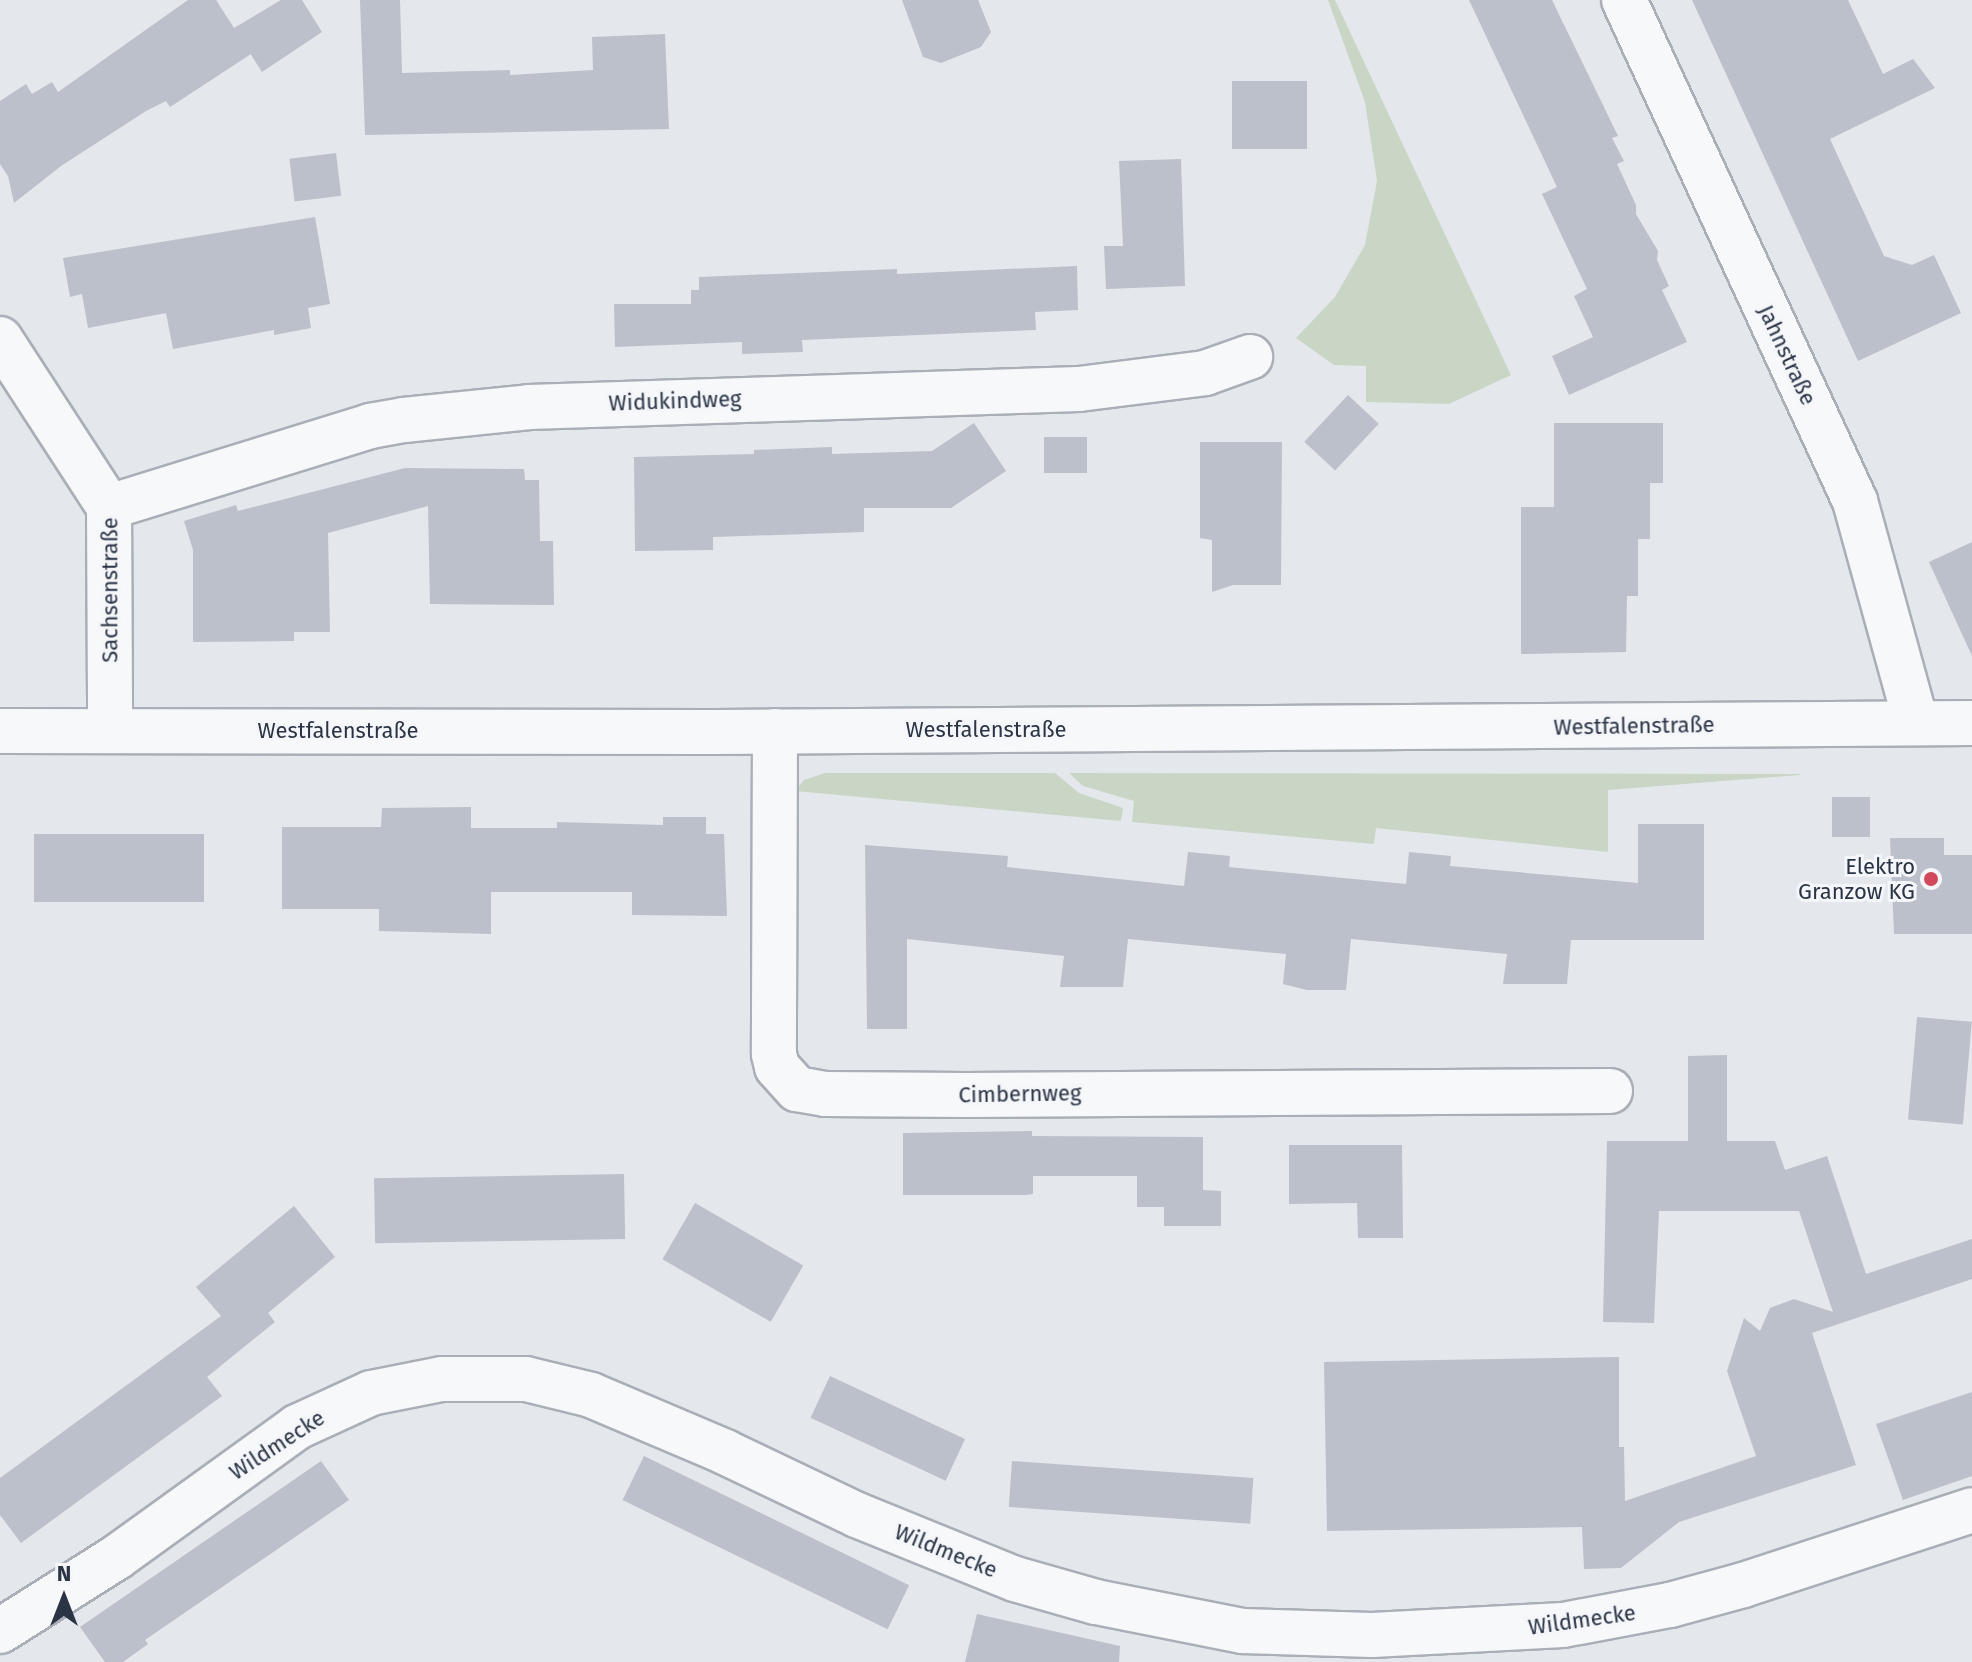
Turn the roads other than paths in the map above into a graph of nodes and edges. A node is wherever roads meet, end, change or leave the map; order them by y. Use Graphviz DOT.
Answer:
graph roads {
  1 [pos="1624,0"];
  2 [pos="0,339"];
  3 [pos="1250,357"];
  4 [pos="109,507"];
  5 [pos="1916,722"];
  6 [pos="1972,723"];
  7 [pos="0,731"];
  8 [pos="110,731"];
  9 [pos="775,731"];
  10 [pos="1610,1091"];
  11 [pos="1972,1510"];
  12 [pos="0,1631"];
  1 -- 5 [label="street, Jahnstraße"];
  2 -- 4 [label="street, Sachsenstraße"];
  3 -- 4 [label="street, Widukindweg"];
  4 -- 8 [label="street, Sachsenstraße"];
  5 -- 6 [label="street, Westfalenstraße"];
  5 -- 9 [label="street, Westfalenstraße"];
  7 -- 8 [label="street, Westfalenstraße"];
  8 -- 9 [label="street, Westfalenstraße"];
  9 -- 10 [label="street, Cimbernweg"];
  11 -- 12 [label="street, Wildmecke"];
}
